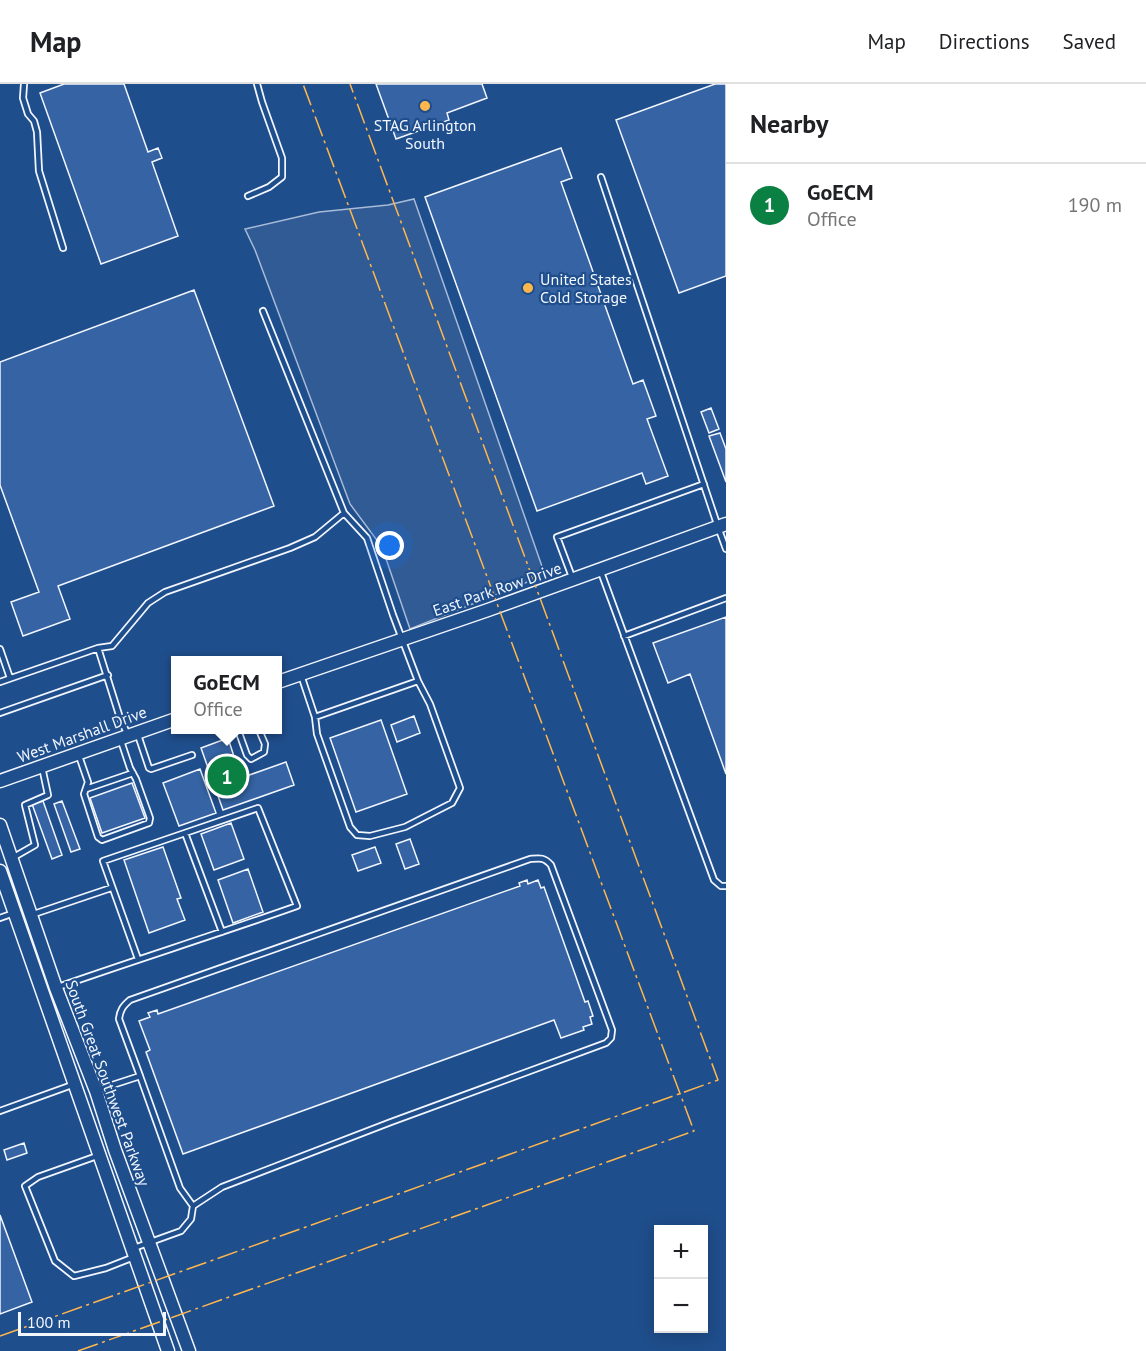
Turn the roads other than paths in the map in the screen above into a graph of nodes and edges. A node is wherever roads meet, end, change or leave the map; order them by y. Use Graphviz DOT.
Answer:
graph roads {
  1 [pos="24,84"];
  2 [pos="257,84"];
  3 [pos="601,177"];
  4 [pos="248,196"];
  5 [pos="63,248"];
  6 [pos="263,311"];
  7 [pos="704,484"];
  8 [pos="344,513"];
  9 [pos="722,526"];
  10 [pos="726,549"];
  11 [pos="600,570"];
  12 [pos="573,580"];
  13 [pos="726,598"];
  14 [pos="624,636"];
  15 [pos="404,639"];
  16 [pos="98,648"];
  17 [pos="0,649"];
  18 [pos="108,675"];
  19 [pos="301,675"];
  20 [pos="10,678"];
  21 [pos="282,681"];
  22 [pos="418,681"];
  23 [pos="0,682"];
  24 [pos="0,713"];
  25 [pos="315,717"];
  26 [pos="171,721"];
  27 [pos="240,734"];
  28 [pos="260,734"];
  29 [pos="128,736"];
  30 [pos="78,753"];
  31 [pos="192,755"];
  32 [pos="42,766"];
  33 [pos="133,773"];
  34 [pos="0,782"];
  35 [pos="86,789"];
  36 [pos="0,825"];
  37 [pos="185,833"];
  38 [pos="11,858"];
  39 [pos="0,871"];
  40 [pos="2,885"];
  41 [pos="726,886"];
  42 [pos="111,888"];
  43 [pos="15,913"];
  44 [pos="31,915"];
  45 [pos="0,918"];
  46 [pos="222,932"];
  47 [pos="138,959"];
  48 [pos="56,988"];
  49 [pos="43,993"];
  50 [pos="140,1076"];
  51 [pos="75,1084"];
  52 [pos="96,1091"];
  53 [pos="0,1112"];
  54 [pos="115,1150"];
  55 [pos="99,1155"];
  56 [pos="193,1206"];
  57 [pos="149,1243"];
  58 [pos="133,1253"];
  59 [pos="168,1351"];
  60 [pos="189,1351"];
  1 -- 5 [label="lane"];
  2 -- 4 [label="lane"];
  3 -- 7 [label="lane"];
  6 -- 8 [label="lane"];
  7 -- 9 [label="lane"];
  7 -- 12 [label="lane"];
  8 -- 15 [label="lane"];
  8 -- 16 [label="lane"];
  9 -- 10 [label="lane"];
  9 -- 11 [label="main road, East Park Row Drive"];
  11 -- 12 [label="main road, East Park Row Drive"];
  11 -- 14 [label="lane"];
  12 -- 15 [label="main road, East Park Row Drive"];
  13 -- 14 [label="lane"];
  14 -- 41 [label="lane"];
  15 -- 19 [label="main road, East Park Row Drive"];
  15 -- 22 [label="lane"];
  16 -- 18 [label="lane"];
  16 -- 20 [label="lane"];
  17 -- 20 [label="lane"];
  18 -- 24 [label="lane"];
  18 -- 29 [label="lane"];
  19 -- 21 [label="main road, East Park Row Drive"];
  19 -- 25 [label="lane"];
  20 -- 23 [label="lane"];
  22 -- 25 [label="lane"];
  22 -- 25 [label="lane"];
  26 -- 29 [label="main road, West Marshall Drive"];
  27 -- 28 [label="lane"];
  29 -- 30 [label="main road, West Marshall Drive"];
  29 -- 31 [label="lane"];
  29 -- 33 [label="lane"];
  30 -- 32 [label="main road, West Marshall Drive"];
  30 -- 35 [label="lane"];
  32 -- 34 [label="main road, West Marshall Drive"];
  32 -- 38 [label="lane"];
  33 -- 35 [label="lane"];
  33 -- 35 [label="lane"];
  36 -- 38 [label="main road, South Great Southwest Parkway"];
  37 -- 42 [label="lane"];
  37 -- 46 [label="lane"];
  37 -- 46 [label="lane"];
  38 -- 44 [label="main road, South Great Southwest Parkway"];
  39 -- 40 [label="main road, South Great Southwest Parkway"];
  40 -- 43 [label="main road, South Great Southwest Parkway"];
  42 -- 44 [label="lane"];
  42 -- 47 [label="lane"];
  43 -- 45 [label="lane"];
  43 -- 49 [label="main road, South Great Southwest Parkway"];
  44 -- 48 [label="main road, South Great Southwest Parkway"];
  46 -- 47 [label="lane"];
  47 -- 48 [label="lane"];
  48 -- 49 [label="main road"];
  48 -- 52 [label="main road, South Great Southwest Parkway"];
  49 -- 51 [label="main road, South Great Southwest Parkway"];
  50 -- 52 [label="lane"];
  50 -- 56 [label="lane"];
  50 -- 56 [label="lane"];
  51 -- 53 [label="lane"];
  51 -- 55 [label="main road, South Great Southwest Parkway"];
  52 -- 54 [label="main road, South Great Southwest Parkway"];
  54 -- 55 [label="main road"];
  54 -- 57 [label="main road, South Great Southwest Parkway"];
  55 -- 58 [label="main road, South Great Southwest Parkway"];
  55 -- 58 [label="lane"];
  56 -- 57 [label="lane"];
  57 -- 58 [label="lane"];
  57 -- 60 [label="main road, South Great Southwest Parkway"];
  58 -- 59 [label="main road, South Great Southwest Parkway"];
}
